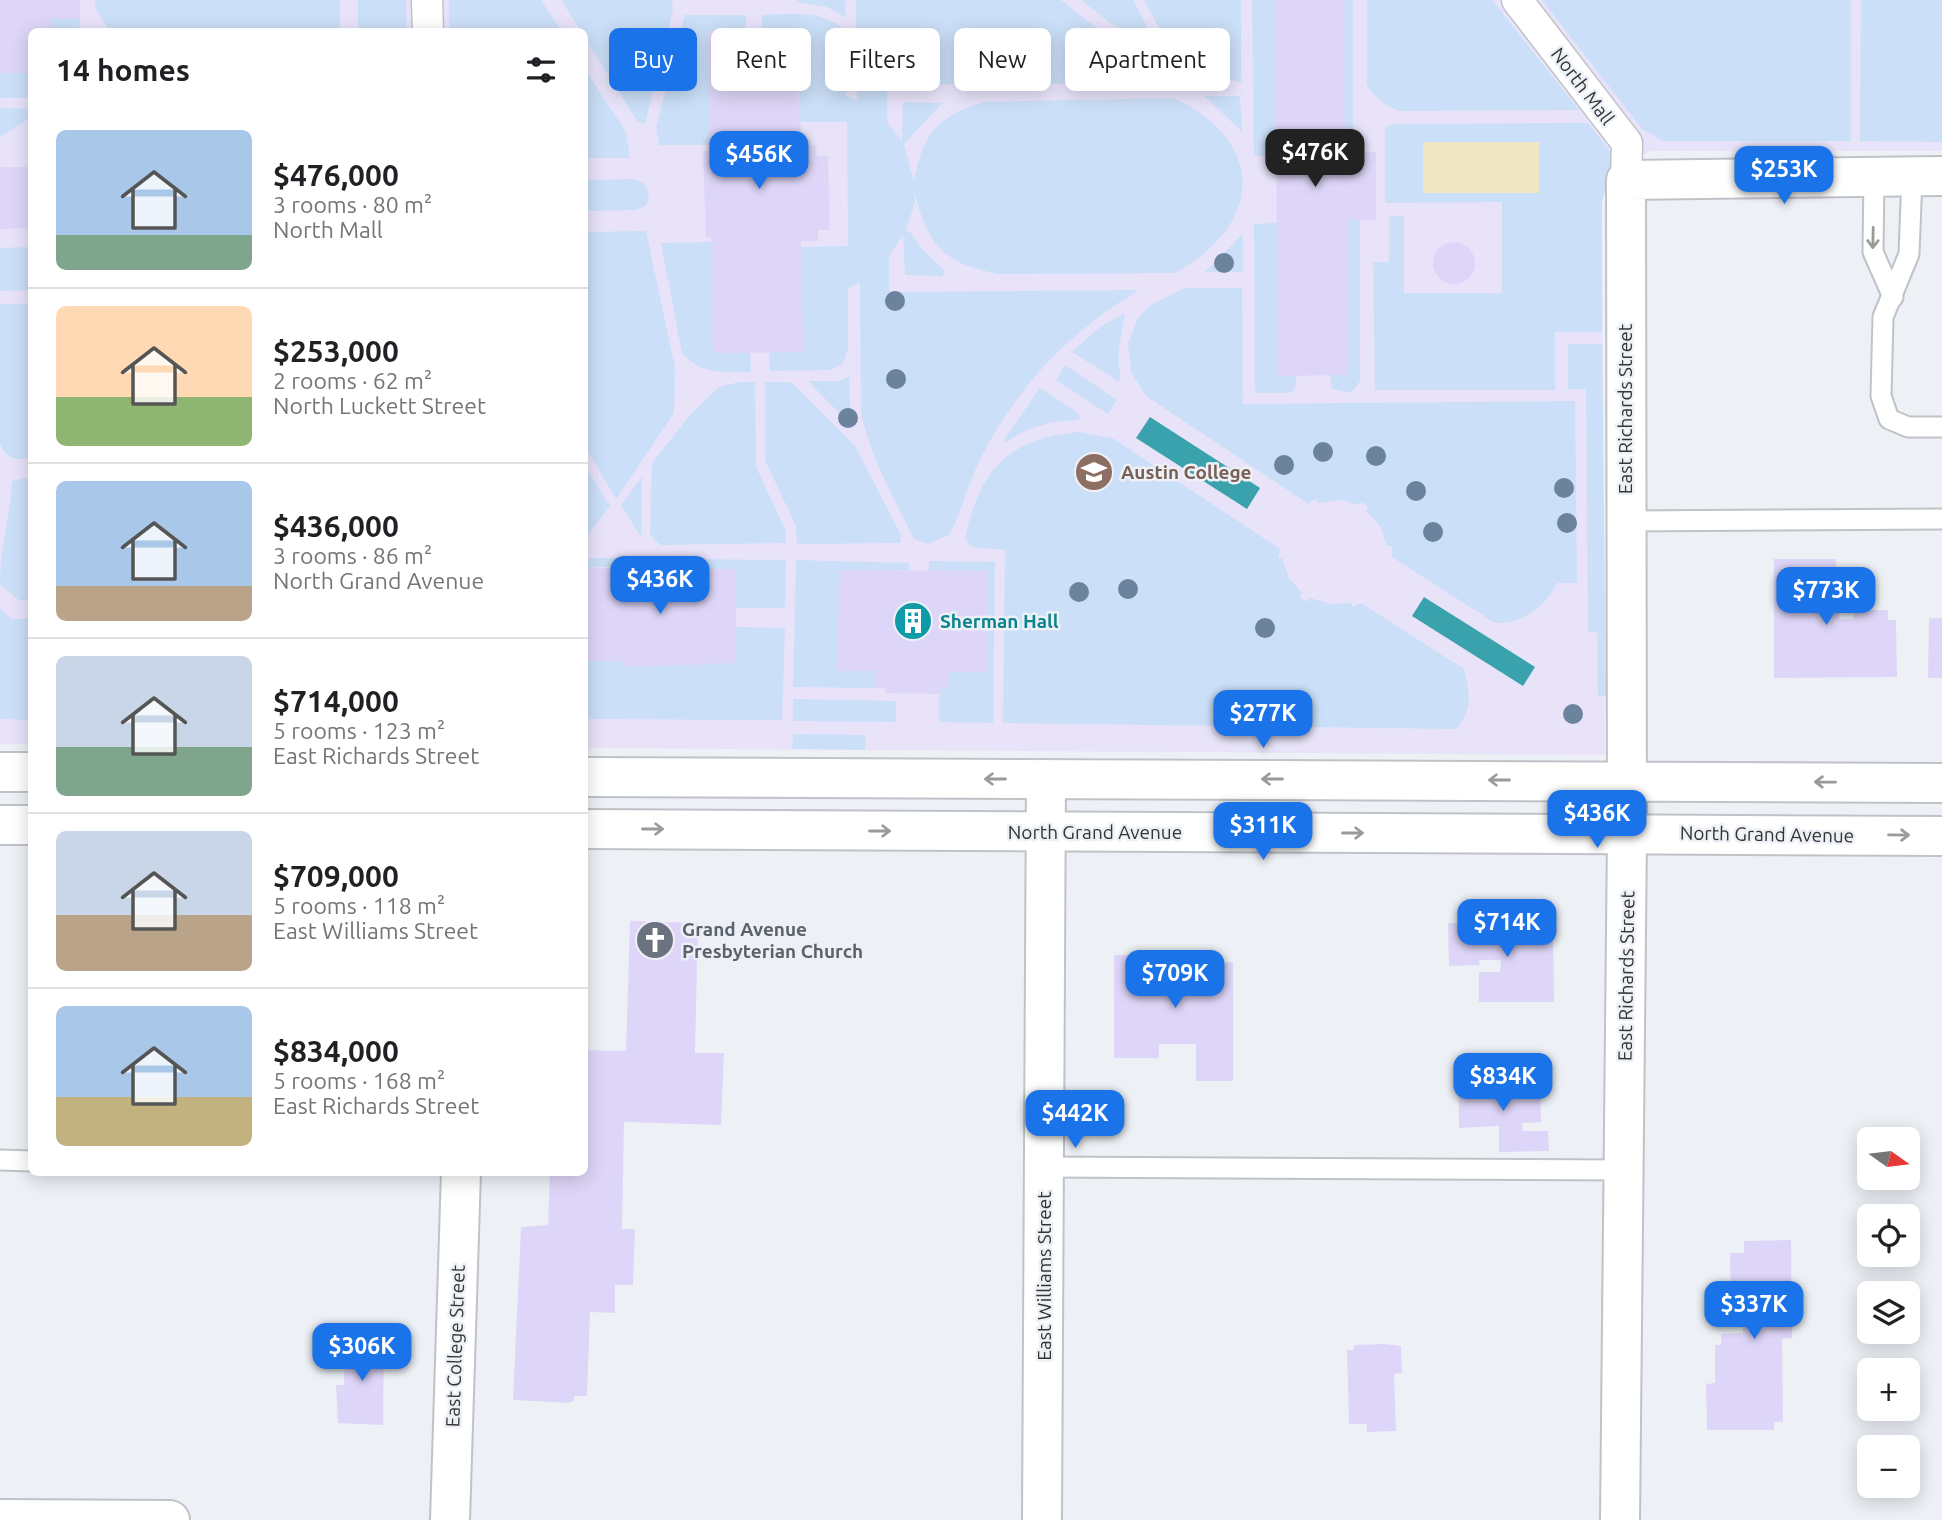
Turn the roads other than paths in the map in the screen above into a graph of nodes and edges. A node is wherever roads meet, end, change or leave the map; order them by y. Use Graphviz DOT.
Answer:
graph roads {
  1 [pos="427,0"];
  2 [pos="1517,0"];
  3 [pos="428,28"];
  4 [pos="1874,176"];
  5 [pos="1927,176"];
  6 [pos="1626,180"];
  7 [pos="1892,297"];
  8 [pos="1942,427"];
  9 [pos="1942,519"];
  10 [pos="1625,521"];
  11 [pos="0,772"];
  12 [pos="28,772"];
  13 [pos="588,777"];
  14 [pos="1046,779"];
  15 [pos="1626,780"];
  16 [pos="1942,783"];
  17 [pos="0,825"];
  18 [pos="28,825"];
  19 [pos="588,829"];
  20 [pos="1046,832"];
  21 [pos="1627,833"];
  22 [pos="1942,836"];
  23 [pos="0,1160"];
  24 [pos="28,1160"];
  25 [pos="1045,1167"];
  26 [pos="1623,1170"];
  27 [pos="461,1176"];
  28 [pos="0,1519"];
  29 [pos="170,1520"];
  30 [pos="450,1520"];
  31 [pos="1042,1520"];
  32 [pos="1620,1520"];
  1 -- 3 [label="street"];
  2 -- 6 [label="street, North Mall"];
  4 -- 5 [label="street"];
  4 -- 6 [label="street"];
  4 -- 7 [label="lane, one-way"];
  5 -- 7 [label="lane"];
  6 -- 10 [label="street, East Richards Street"];
  7 -- 8 [label="lane"];
  9 -- 10 [label="lane"];
  10 -- 15 [label="street, East Richards Street"];
  11 -- 12 [label="street"];
  14 -- 13 [label="street, one-way"];
  15 -- 14 [label="street, one-way"];
  14 -- 20 [label="street, East Williams Street"];
  16 -- 15 [label="street, one-way"];
  15 -- 21 [label="street, East Richards Street"];
  17 -- 18 [label="street"];
  19 -- 20 [label="street, North Grand Avenue, one-way"];
  20 -- 21 [label="street, North Grand Avenue, one-way"];
  20 -- 25 [label="street, East Williams Street"];
  21 -- 22 [label="street, North Grand Avenue, one-way"];
  21 -- 26 [label="street, East Richards Street"];
  23 -- 24 [label="lane"];
  25 -- 26 [label="lane"];
  25 -- 31 [label="street, East Williams Street"];
  26 -- 32 [label="street, East Richards Street"];
  27 -- 30 [label="street, East College Street"];
  28 -- 29 [label="street"];
}
